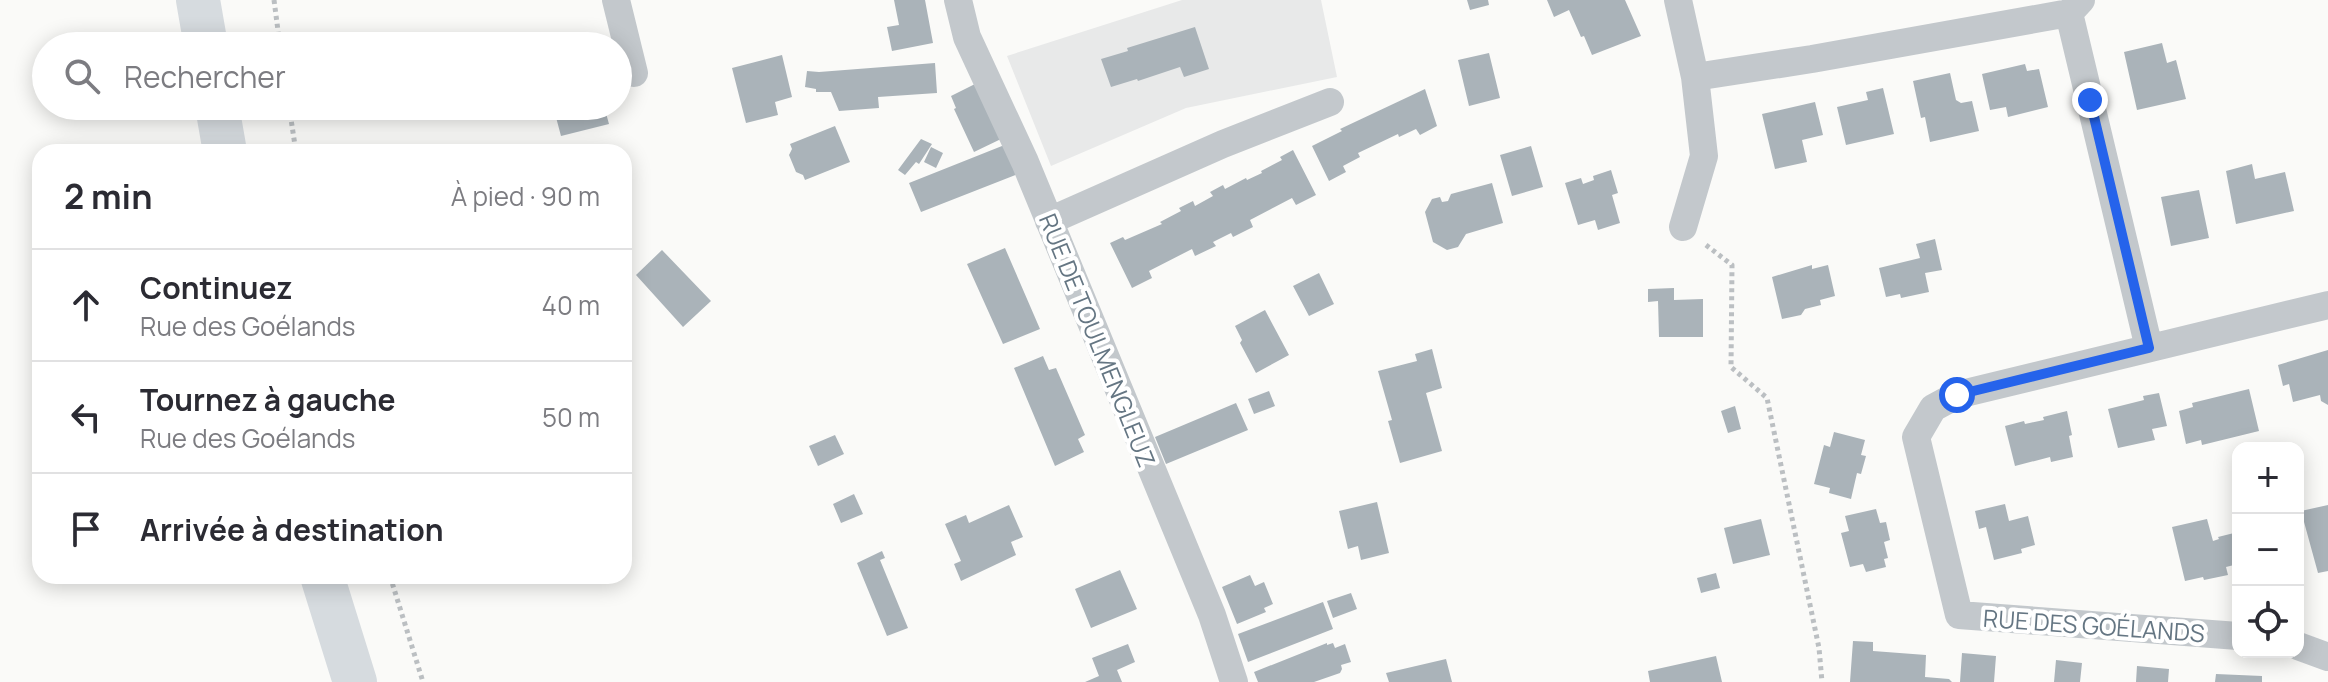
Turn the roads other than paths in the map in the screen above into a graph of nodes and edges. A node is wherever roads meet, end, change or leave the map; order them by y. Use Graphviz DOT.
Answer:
graph roads {
  1 [pos="198,0"];
  2 [pos="616,0"];
  3 [pos="958,0"];
  4 [pos="1678,0"];
  5 [pos="2075,6"];
  6 [pos="204,32"];
  7 [pos="624,32"];
  8 [pos="632,65"];
  9 [pos="634,73"];
  10 [pos="1695,77"];
  11 [pos="1330,102"];
  12 [pos="1049,221"];
  13 [pos="1683,227"];
  14 [pos="2328,305"];
  15 [pos="2149,348"];
  16 [pos="324,584"];
  17 [pos="2232,636"];
  18 [pos="2304,648"];
  19 [pos="2328,657"];
  20 [pos="355,682"];
  21 [pos="1234,682"];
  1 -- 6 [label="main road"];
  2 -- 7 [label="street"];
  3 -- 12 [label="street, RUE DE TOULMENGLEUZ"];
  4 -- 10 [label="street"];
  5 -- 10 [label="street"];
  5 -- 15 [label="street"];
  8 -- 9 [label="street"];
  10 -- 13 [label="street"];
  11 -- 12 [label="street"];
  12 -- 21 [label="street, RUE DE TOULMENGLEUZ"];
  14 -- 15 [label="street, RUE DES GOÉLANDS"];
  15 -- 17 [label="street, RUE DES GOÉLANDS"];
  16 -- 20 [label="main road"];
  18 -- 19 [label="street"];
}
